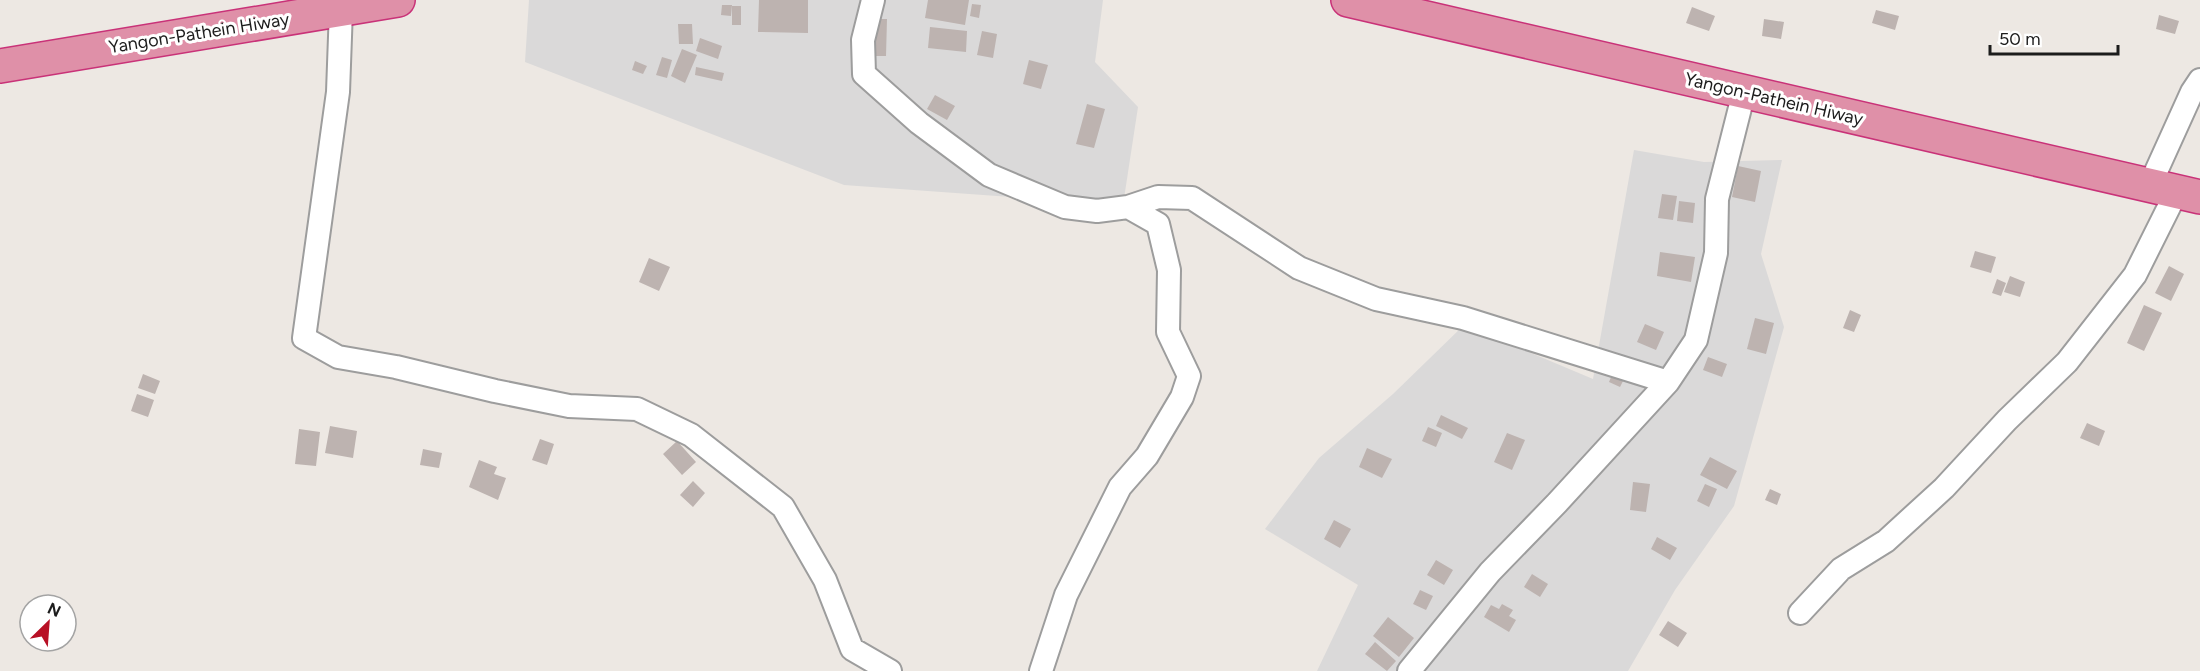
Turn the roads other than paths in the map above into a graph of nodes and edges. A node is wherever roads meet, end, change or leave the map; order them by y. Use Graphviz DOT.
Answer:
graph roads {
  1 [pos="398,0"];
  2 [pos="873,0"];
  3 [pos="1348,0"];
  4 [pos="341,9"];
  5 [pos="0,66"];
  6 [pos="2200,80"];
  7 [pos="1744,93"];
  8 [pos="2175,192"];
  9 [pos="1128,207"];
  10 [pos="1668,382"];
  11 [pos="1800,613"];
  12 [pos="890,671"];
  13 [pos="1041,671"];
  14 [pos="1409,671"];
  1 -- 4 [label="highway, Yangon-Pathein Hiway"];
  2 -- 9 [label="street"];
  3 -- 7 [label="highway, Yangon-Pathein Hiway"];
  4 -- 5 [label="highway, Yangon-Pathein Hiway"];
  4 -- 12 [label="street"];
  6 -- 8 [label="street"];
  7 -- 8 [label="highway, Yangon-Pathein Hiway"];
  7 -- 10 [label="street"];
  8 -- 11 [label="street"];
  9 -- 10 [label="street"];
  9 -- 13 [label="street"];
  10 -- 14 [label="street"];
}
